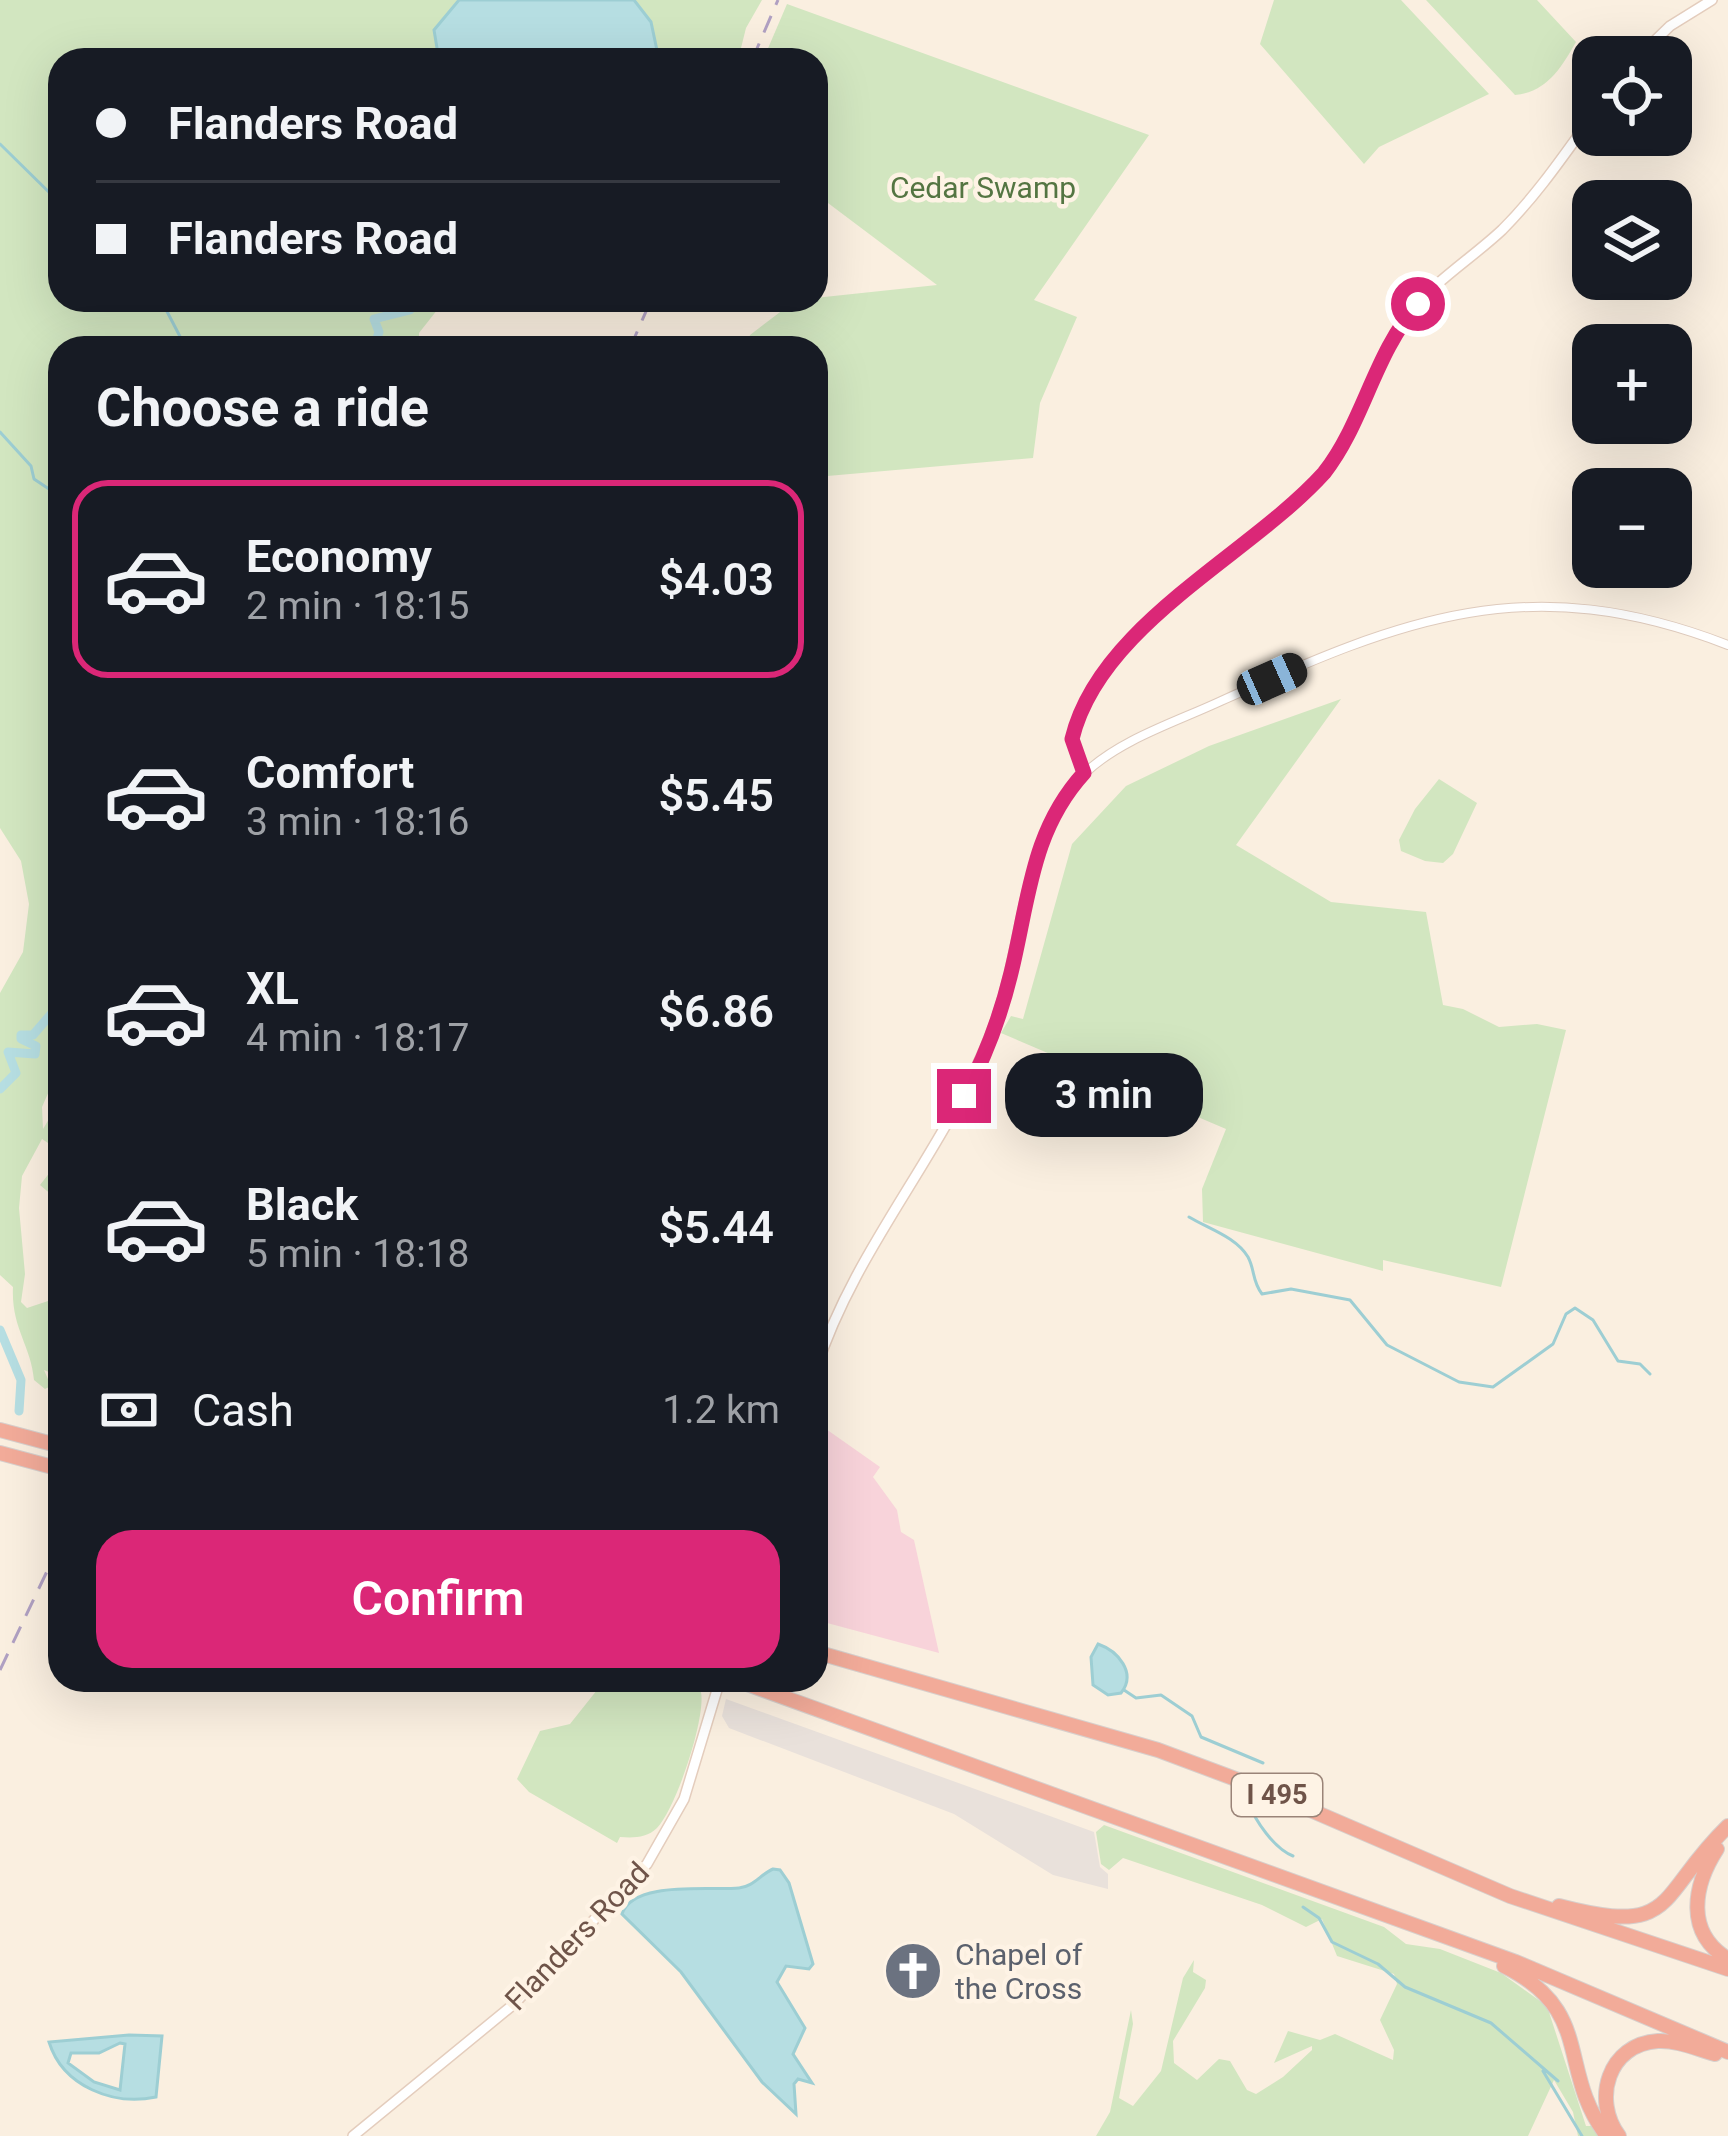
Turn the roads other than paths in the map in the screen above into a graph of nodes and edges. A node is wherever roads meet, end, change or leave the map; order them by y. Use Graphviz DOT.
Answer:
graph roads {
  1 [pos="1712,0"];
  2 [pos="1660,36"];
  3 [pos="1572,142"];
  4 [pos="1728,645"];
  5 [pos="1084,773"];
  6 [pos="828,1336"];
  7 [pos="0,1430"];
  8 [pos="48,1443"];
  9 [pos="0,1453"];
  10 [pos="48,1466"];
  11 [pos="828,1655"];
  12 [pos="715,1692"];
  13 [pos="769,1692"];
  14 [pos="1728,1826"];
  15 [pos="1728,1837"];
  16 [pos="1489,1887"];
  17 [pos="1423,1928"];
  18 [pos="1728,1959"];
  19 [pos="1728,1969"];
  20 [pos="1728,2055"];
  21 [pos="353,2136"];
  22 [pos="1607,2136"];
  23 [pos="1619,2136"];
  1 -- 2 [label="main road"];
  3 -- 5 [label="main road"];
  4 -- 5 [label="street"];
  5 -- 6 [label="main road"];
  7 -- 8 [label="highway"];
  9 -- 10 [label="highway"];
  11 -- 16 [label="highway, I 495"];
  12 -- 21 [label="main road, Flanders Road"];
  13 -- 17 [label="highway, I 495"];
  14 -- 16 [label="highway"];
  15 -- 18 [label="highway"];
  16 -- 19 [label="highway, I 495"];
  17 -- 20 [label="highway, I 495"];
  17 -- 22 [label="highway"];
  20 -- 23 [label="highway"];
}
